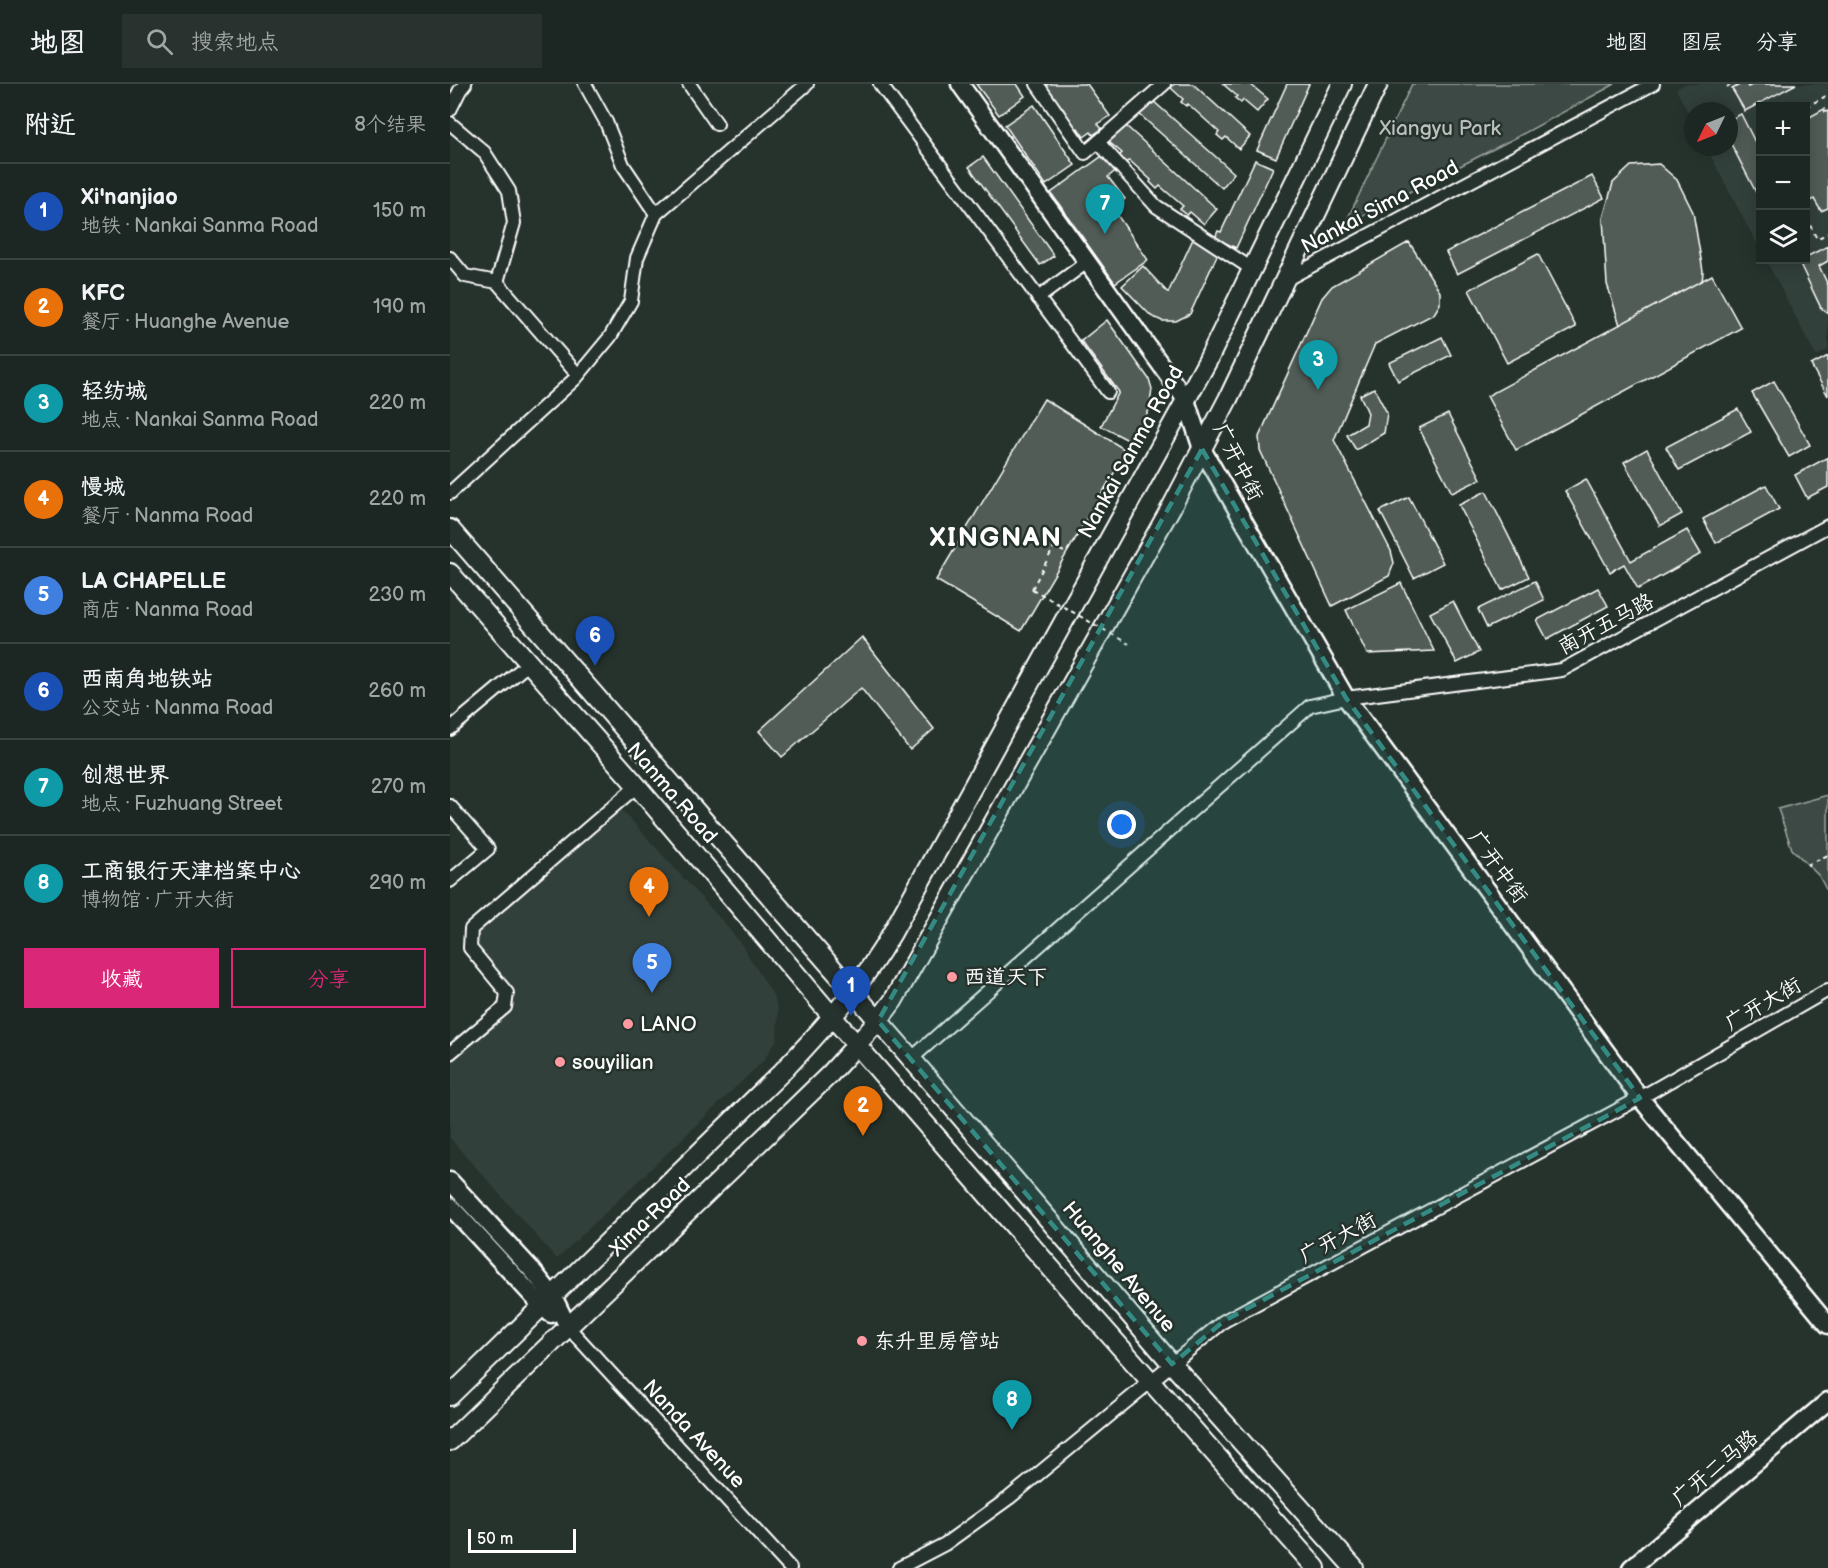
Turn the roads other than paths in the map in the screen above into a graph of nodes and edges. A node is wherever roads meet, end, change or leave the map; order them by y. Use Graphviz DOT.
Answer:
graph roads {
  1 [pos="465,84"];
  2 [pos="585,84"];
  3 [pos="689,84"];
  4 [pos="807,84"];
  5 [pos="880,84"];
  6 [pos="960,84"];
  7 [pos="1037,84"];
  8 [pos="1164,84"];
  9 [pos="1378,84"];
  10 [pos="1653,84"];
  11 [pos="1336,86"];
  12 [pos="450,110"];
  13 [pos="450,123"];
  14 [pos="717,124"];
  15 [pos="1098,142"];
  16 [pos="656,214"];
  17 [pos="450,258"];
  18 [pos="1087,262"];
  19 [pos="1252,269"];
  20 [pos="1285,280"];
  21 [pos="497,282"];
  22 [pos="1038,298"];
  23 [pos="578,375"];
  24 [pos="1108,392"];
  25 [pos="1186,400"];
  26 [pos="1202,449"];
  27 [pos="450,493"];
  28 [pos="1828,526"];
  29 [pos="450,529"];
  30 [pos="450,573"];
  31 [pos="529,663"];
  32 [pos="1346,698"];
  33 [pos="450,729"];
  34 [pos="636,786"];
  35 [pos="450,806"];
  36 [pos="450,881"];
  37 [pos="1828,990"];
  38 [pos="853,993"];
  39 [pos="833,1017"];
  40 [pos="878,1021"];
  41 [pos="857,1045"];
  42 [pos="450,1053"];
  43 [pos="911,1059"];
  44 [pos="1640,1098"];
  45 [pos="450,1181"];
  46 [pos="450,1206"];
  47 [pos="547,1301"];
  48 [pos="1828,1325"];
  49 [pos="568,1327"];
  50 [pos="1172,1364"];
  51 [pos="1149,1381"];
  52 [pos="450,1396"];
  53 [pos="1828,1401"];
  54 [pos="450,1442"];
  55 [pos="790,1568"];
  56 [pos="898,1568"];
  57 [pos="1316,1568"];
  58 [pos="1354,1568"];
  59 [pos="1631,1568"];
  1 -- 12 [label="street"];
  2 -- 16 [label="street"];
  3 -- 14 [label="street"];
  4 -- 16 [label="street"];
  5 -- 22 [label="street"];
  6 -- 18 [label="street, 广开中街"];
  7 -- 15 [label="street"];
  8 -- 15 [label="street"];
  9 -- 20 [label="main road"];
  10 -- 20 [label="street, Nankai Sima Road"];
  11 -- 19 [label="main road, Nankai Sanma Road"];
  13 -- 21 [label="street"];
  15 -- 19 [label="street"];
  16 -- 23 [label="street"];
  17 -- 21 [label="street"];
  18 -- 22 [label="street"];
  18 -- 25 [label="street, 广开中街"];
  19 -- 25 [label="main road, Nankai Sanma Road"];
  20 -- 26 [label="main road"];
  21 -- 23 [label="street"];
  22 -- 24 [label="street"];
  23 -- 27 [label="street"];
  25 -- 26 [label="street, 广开中街"];
  25 -- 38 [label="main road, Nankai Sanma Road"];
  26 -- 32 [label="street, 广开中街"];
  26 -- 40 [label="main road"];
  28 -- 32 [label="street, 南开五马路"];
  29 -- 38 [label="main road, Nanma Road"];
  30 -- 31 [label="main road, Nanma Road"];
  31 -- 33 [label="street"];
  31 -- 34 [label="main road, Nanma Road"];
  32 -- 43 [label="street, 南开五马路"];
  32 -- 44 [label="street, 广开中街"];
  34 -- 39 [label="main road, Nanma Road"];
  34 -- 42 [label="street"];
  35 -- 36 [label="street"];
  37 -- 44 [label="street, 广开大街"];
  38 -- 39 [label="main road, Nankai Sanma Road"];
  38 -- 40 [label="main road, Huanghe Avenue"];
  39 -- 41 [label="main road, Nanma Road"];
  39 -- 47 [label="main road, Xima Road"];
  40 -- 41 [label="main road, Xima Road"];
  40 -- 43 [label="main road, Huanghe Avenue"];
  41 -- 49 [label="main road, Xima Road"];
  41 -- 51 [label="main road"];
  43 -- 50 [label="main road, Huanghe Avenue"];
  44 -- 48 [label="street, 广开中街"];
  44 -- 50 [label="street, 广开大街"];
  45 -- 47 [label="street"];
  46 -- 47 [label="street"];
  47 -- 49 [label="street"];
  47 -- 52 [label="main road, Xima Road"];
  49 -- 54 [label="main road, Xima Road"];
  49 -- 55 [label="street, Nanda Avenue"];
  50 -- 51 [label="street, 广开大街"];
  50 -- 58 [label="main road, Huanghe Avenue"];
  51 -- 56 [label="street, 广开大街"];
  51 -- 57 [label="main road"];
  53 -- 59 [label="street, 广开二马路"];
}
